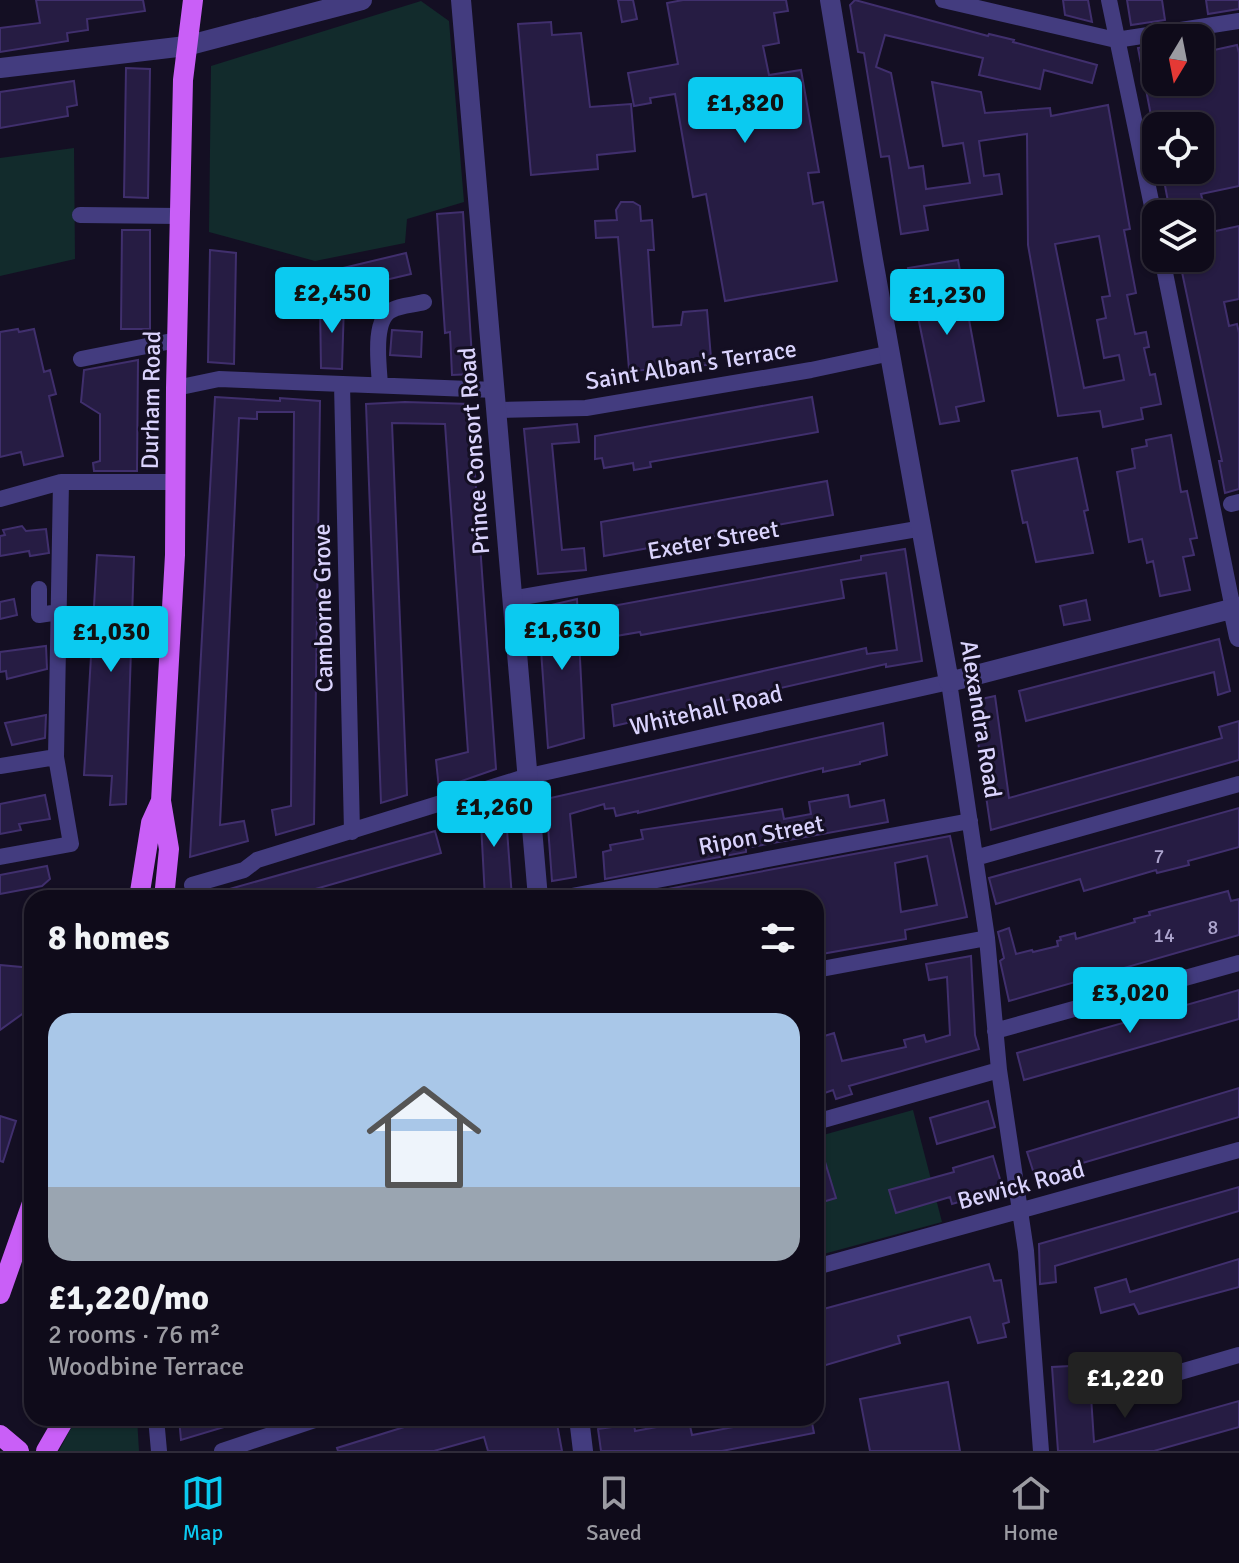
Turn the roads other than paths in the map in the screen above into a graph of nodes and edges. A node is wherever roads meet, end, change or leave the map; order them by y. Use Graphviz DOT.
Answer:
graph roads {
  1 [pos="193,0"];
  2 [pos="362,0"];
  3 [pos="461,0"];
  4 [pos="830,0"];
  5 [pos="943,0"];
  6 [pos="1109,0"];
  7 [pos="974,4"];
  8 [pos="1239,21"];
  9 [pos="1116,40"];
  10 [pos="186,46"];
  11 [pos="0,68"];
  12 [pos="1151,200"];
  13 [pos="80,215"];
  14 [pos="180,216"];
  15 [pos="1165,272"];
  16 [pos="424,302"];
  17 [pos="177,340"];
  18 [pos="891,353"];
  19 [pos="81,359"];
  20 [pos="342,384"];
  21 [pos="380,385"];
  22 [pos="176,388"];
  23 [pos="496,400"];
  24 [pos="61,482"];
  25 [pos="175,482"];
  26 [pos="0,499"];
  27 [pos="923,528"];
  28 [pos="39,589"];
  29 [pos="511,599"];
  30 [pos="1236,608"];
  31 [pos="59,612"];
  32 [pos="1239,637"];
  33 [pos="949,682"];
  34 [pos="56,757"];
  35 [pos="0,766"];
  36 [pos="525,777"];
  37 [pos="1239,784"];
  38 [pos="161,801"];
  39 [pos="970,821"];
  40 [pos="352,832"];
  41 [pos="0,857"];
  42 [pos="975,858"];
  43 [pos="192,885"];
  44 [pos="140,890"];
  45 [pos="165,890"];
  46 [pos="537,890"];
  47 [pos="603,890"];
  48 [pos="987,938"];
  49 [pos="1239,963"];
  50 [pos="824,969"];
  51 [pos="995,1031"];
  52 [pos="999,1070"];
  53 [pos="824,1120"];
  54 [pos="1239,1150"];
  55 [pos="1021,1211"];
  56 [pos="24,1226"];
  57 [pos="824,1265"];
  58 [pos="0,1294"];
  59 [pos="1239,1355"];
  60 [pos="1125,1388"];
  61 [pos="60,1426"];
  62 [pos="157,1426"];
  63 [pos="297,1426"];
  64 [pos="580,1426"];
  65 [pos="0,1435"];
  66 [pos="19,1451"];
  67 [pos="46,1451"];
  68 [pos="159,1451"];
  69 [pos="222,1451"];
  70 [pos="583,1451"];
  71 [pos="1041,1451"];
  1 -- 10 [label="main road, Durham Road"];
  2 -- 10 [label="street"];
  3 -- 23 [label="street, Prince Consort Road"];
  4 -- 18 [label="street, Alexandra Road"];
  5 -- 7 [label="street"];
  6 -- 9 [label="street"];
  7 -- 9 [label="street"];
  8 -- 9 [label="street"];
  9 -- 12 [label="street"];
  10 -- 11 [label="street"];
  10 -- 14 [label="main road, Durham Road"];
  13 -- 14 [label="street"];
  14 -- 17 [label="main road, Durham Road"];
  15 -- 30 [label="street"];
  16 -- 21 [label="street"];
  17 -- 19 [label="street"];
  17 -- 22 [label="main road, Durham Road"];
  18 -- 23 [label="street, Saint Alban's Terrace"];
  18 -- 27 [label="street, Alexandra Road"];
  20 -- 21 [label="street, Saint Alban's Terrace"];
  20 -- 22 [label="street, Saint Alban's Terrace"];
  20 -- 40 [label="street, Camborne Grove"];
  21 -- 23 [label="street, Saint Alban's Terrace"];
  22 -- 25 [label="main road, Durham Road"];
  23 -- 29 [label="street, Prince Consort Road"];
  24 -- 25 [label="street"];
  24 -- 26 [label="street"];
  24 -- 31 [label="street"];
  25 -- 38 [label="main road, Durham Road"];
  27 -- 29 [label="street, Exeter Street"];
  27 -- 33 [label="street, Alexandra Road"];
  28 -- 31 [label="street"];
  29 -- 36 [label="street, Prince Consort Road"];
  30 -- 32 [label="street"];
  30 -- 33 [label="street, Whitehall Road"];
  31 -- 34 [label="street"];
  33 -- 36 [label="street, Whitehall Road"];
  33 -- 39 [label="street, Alexandra Road"];
  34 -- 35 [label="street"];
  34 -- 41 [label="street"];
  36 -- 40 [label="street, Whitehall Road"];
  36 -- 46 [label="street, Prince Consort Road"];
  37 -- 42 [label="street"];
  38 -- 44 [label="main road"];
  38 -- 45 [label="main road"];
  39 -- 42 [label="street, Alexandra Road"];
  39 -- 47 [label="street, Ripon Street"];
  40 -- 43 [label="street, Whitehall Road"];
  42 -- 48 [label="street, Alexandra Road"];
  48 -- 50 [label="street"];
  48 -- 51 [label="street, Alexandra Road"];
  49 -- 51 [label="street"];
  51 -- 52 [label="street, Alexandra Road"];
  52 -- 53 [label="street"];
  52 -- 55 [label="street, Alexandra Road"];
  54 -- 55 [label="street, Bewick Road"];
  55 -- 57 [label="street, Bewick Road"];
  55 -- 71 [label="street, Alexandra Road"];
  56 -- 58 [label="main road"];
  59 -- 60 [label="street"];
  61 -- 67 [label="main road"];
  62 -- 68 [label="street"];
  63 -- 69 [label="street"];
  64 -- 70 [label="street"];
  65 -- 66 [label="main road"];
}
